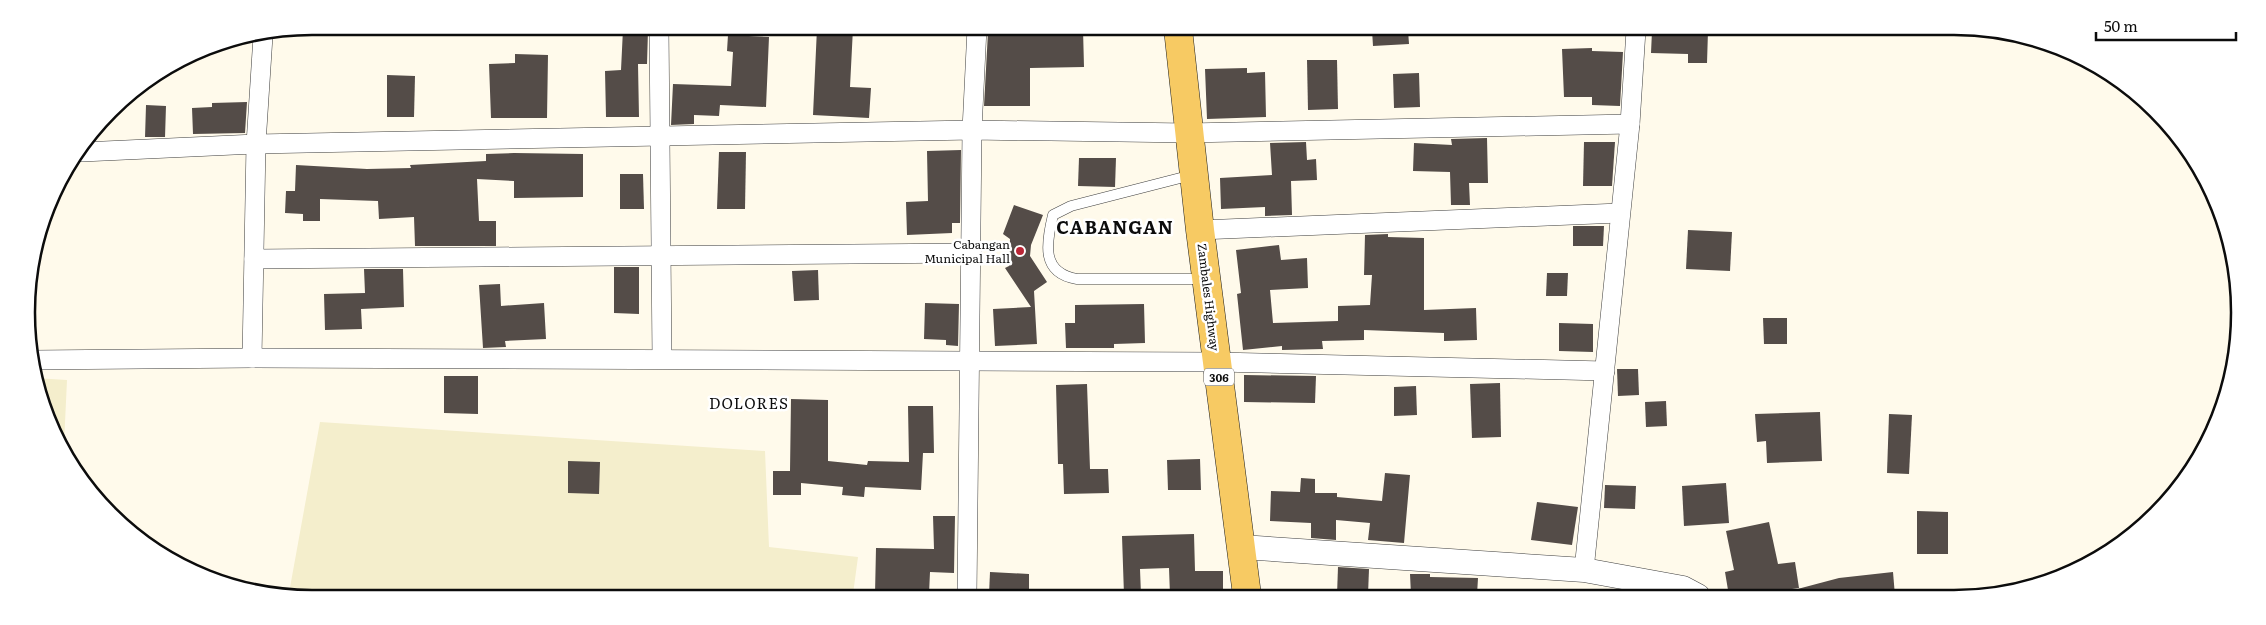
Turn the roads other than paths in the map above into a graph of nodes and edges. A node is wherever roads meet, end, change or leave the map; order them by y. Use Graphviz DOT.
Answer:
graph roads {
  1 [pos="659,35"];
  2 [pos="978,35"];
  3 [pos="1179,35"];
  4 [pos="1636,35"];
  5 [pos="263,39"];
  6 [pos="1630,124"];
  7 [pos="972,130"];
  8 [pos="1188,133"];
  9 [pos="659,136"];
  10 [pos="256,144"];
  11 [pos="86,152"];
  12 [pos="1194,174"];
  13 [pos="1620,213"];
  14 [pos="1200,230"];
  15 [pos="972,253"];
  16 [pos="660,254"];
  17 [pos="254,259"];
  18 [pos="1207,279"];
  19 [pos="252,358"];
  20 [pos="662,359"];
  21 [pos="39,360"];
  22 [pos="971,362"];
  23 [pos="1217,362"];
  24 [pos="1605,371"];
  25 [pos="1241,547"];
  26 [pos="1584,570"];
  27 [pos="968,590"];
  28 [pos="1246,590"];
  29 [pos="1687,590"];
  1 -- 9 [label="street"];
  2 -- 7 [label="street"];
  3 -- 8 [label="main road, Zambales Highway / 306"];
  4 -- 6 [label="street"];
  5 -- 10 [label="street"];
  6 -- 8 [label="street"];
  6 -- 13 [label="street"];
  7 -- 8 [label="street"];
  7 -- 9 [label="street"];
  7 -- 15 [label="street"];
  8 -- 12 [label="main road, Zambales Highway / 306"];
  9 -- 10 [label="street"];
  9 -- 16 [label="street"];
  10 -- 11 [label="street"];
  10 -- 17 [label="street"];
  12 -- 14 [label="main road, Zambales Highway / 306"];
  12 -- 18 [label="lane"];
  13 -- 14 [label="street"];
  13 -- 24 [label="street"];
  14 -- 18 [label="main road, Zambales Highway / 306"];
  15 -- 16 [label="street"];
  15 -- 22 [label="street"];
  16 -- 17 [label="street"];
  16 -- 20 [label="street"];
  17 -- 19 [label="street"];
  18 -- 23 [label="main road, Zambales Highway / 306"];
  19 -- 20 [label="street"];
  19 -- 21 [label="street"];
  20 -- 22 [label="street"];
  22 -- 23 [label="street"];
  22 -- 27 [label="street"];
  23 -- 24 [label="street"];
  23 -- 25 [label="main road, Zambales Highway / 306"];
  24 -- 26 [label="street"];
  25 -- 26 [label="street"];
  25 -- 28 [label="main road, Zambales Highway / 306"];
  26 -- 29 [label="street"];
}
